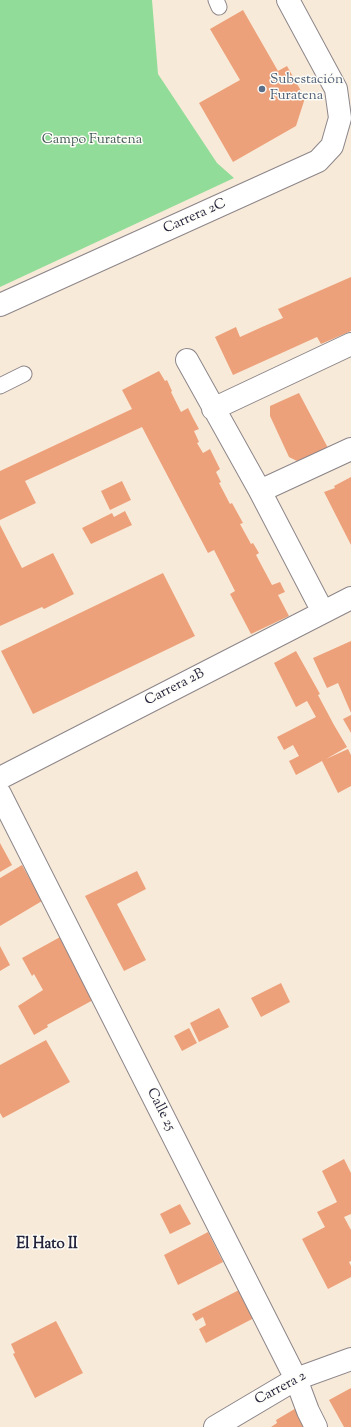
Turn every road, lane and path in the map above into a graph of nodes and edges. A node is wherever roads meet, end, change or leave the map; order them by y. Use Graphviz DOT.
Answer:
graph roads {
  1 [pos="288,0"];
  2 [pos="0,305"];
  3 [pos="351,344"];
  4 [pos="187,360"];
  5 [pos="24,374"];
  6 [pos="0,386"];
  7 [pos="213,409"];
  8 [pos="351,449"];
  9 [pos="260,491"];
  10 [pos="351,598"];
  11 [pos="323,612"];
  12 [pos="0,778"];
  13 [pos="0,794"];
  14 [pos="351,1359"];
  15 [pos="296,1378"];
  16 [pos="225,1424"];
  17 [pos="316,1427"];
  1 -- 2 [label="street, Carrera 2C"];
  3 -- 7 [label="street"];
  4 -- 7 [label="street"];
  5 -- 6 [label="lane"];
  7 -- 9 [label="street"];
  8 -- 9 [label="street"];
  9 -- 11 [label="street"];
  10 -- 11 [label="street, Carrera 2B"];
  11 -- 12 [label="street, Carrera 2B"];
  13 -- 15 [label="street, Calle 25"];
  14 -- 15 [label="street, Carrera 2"];
  15 -- 16 [label="street, Carrera 2"];
  15 -- 17 [label="street, Calle 25"];
}
